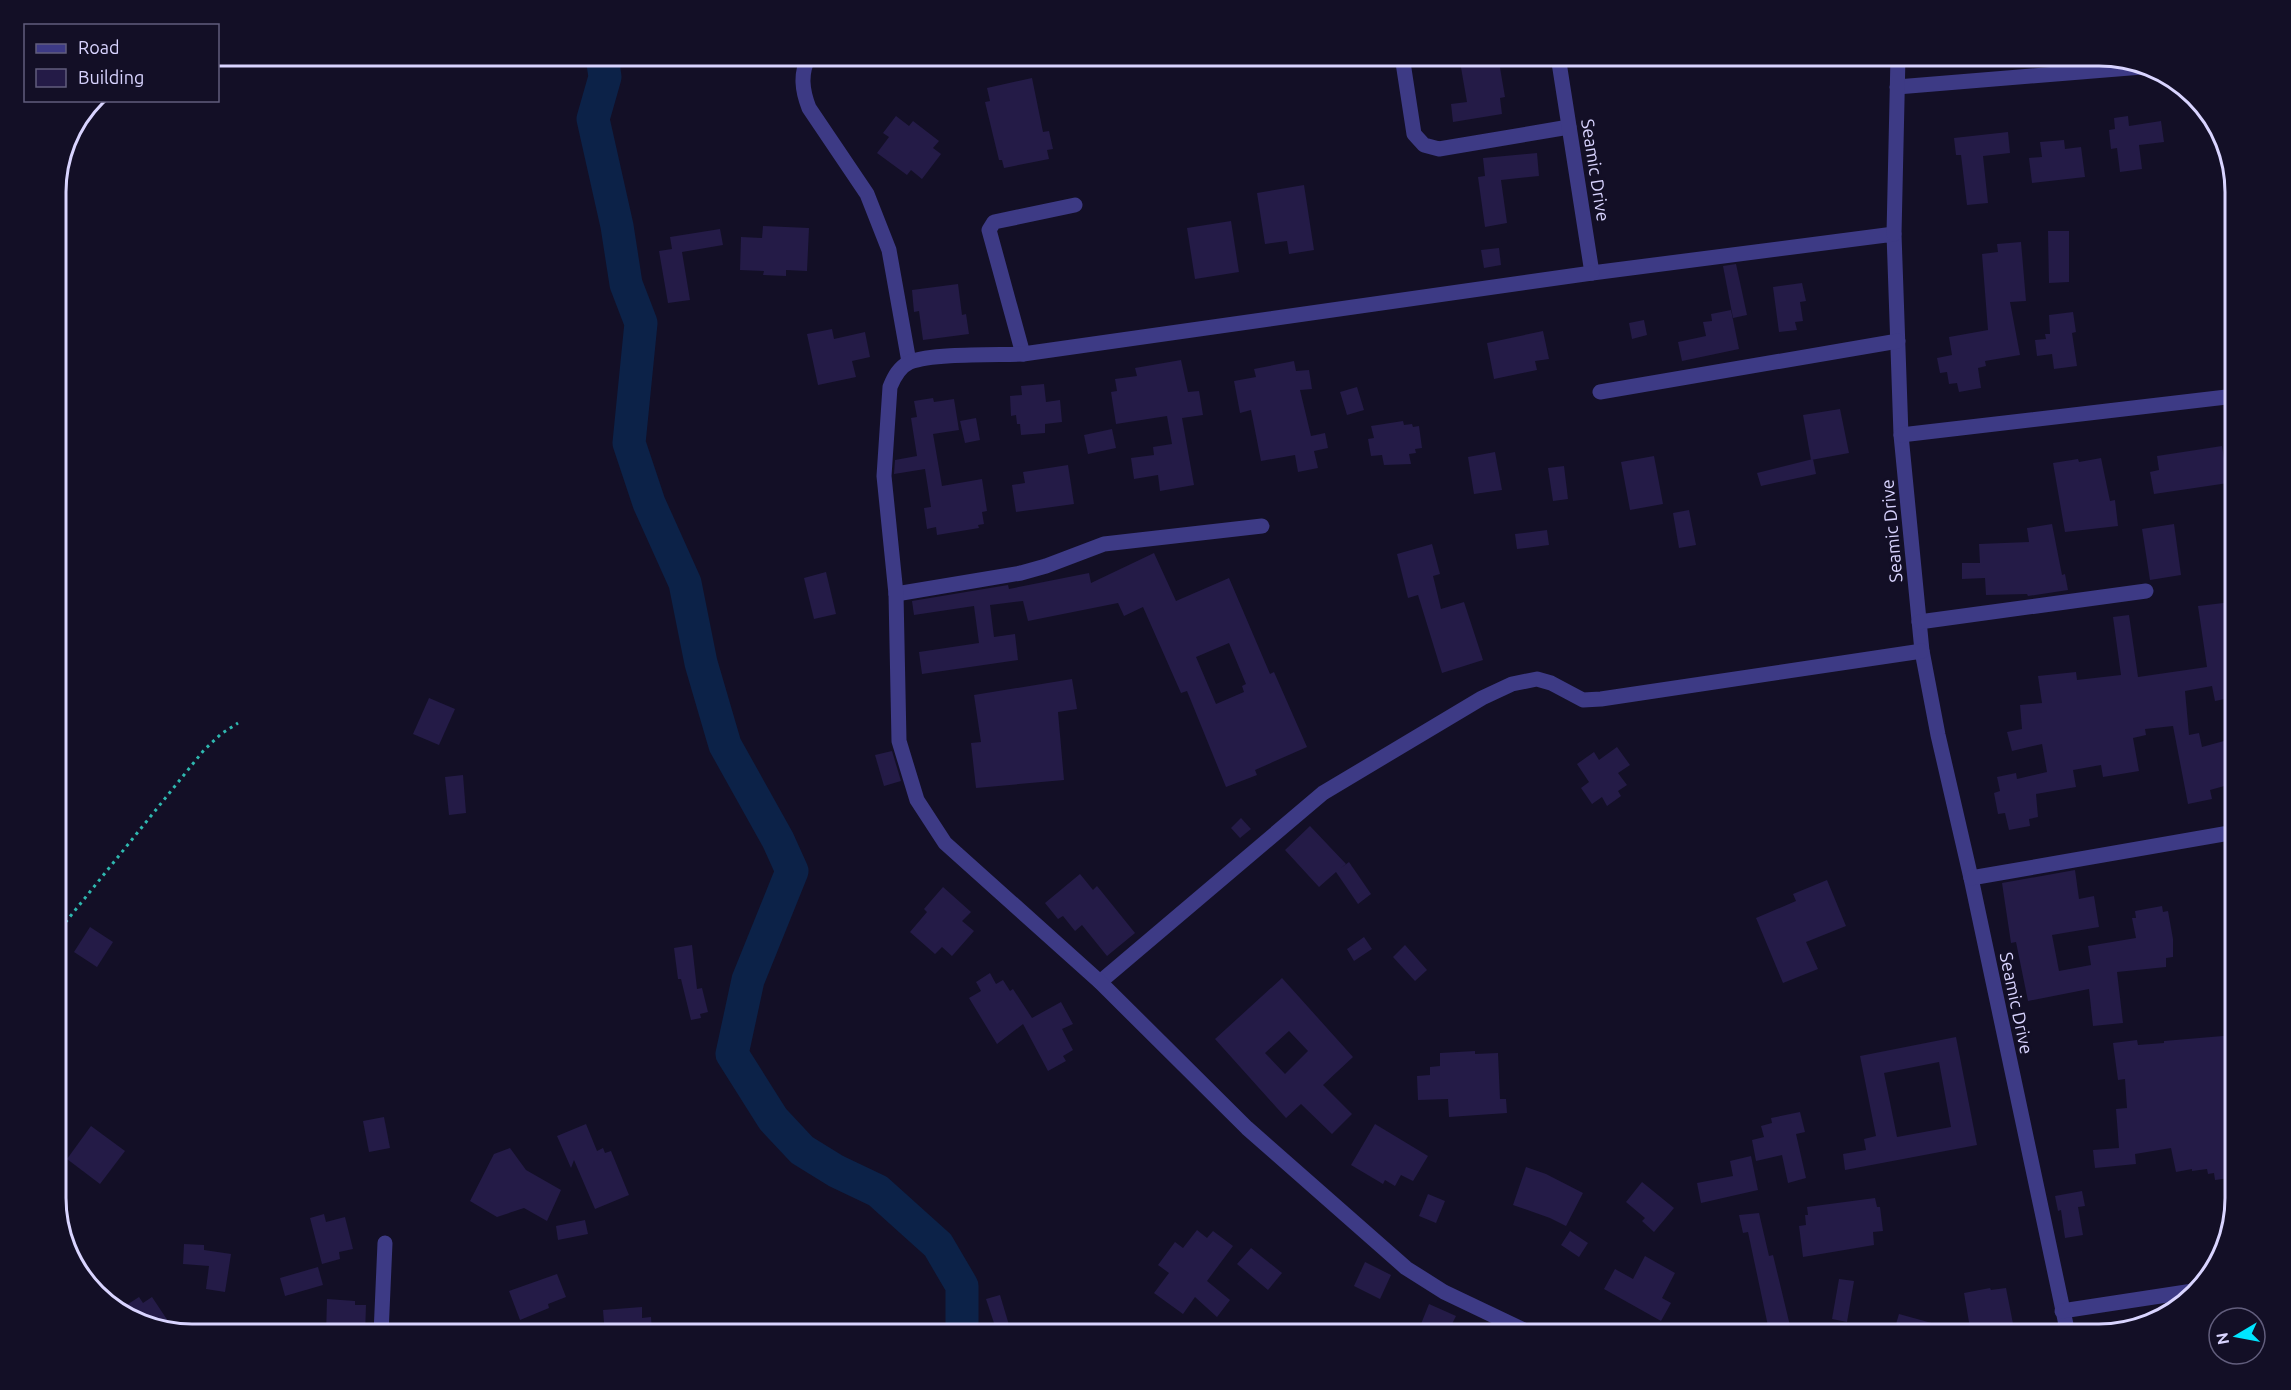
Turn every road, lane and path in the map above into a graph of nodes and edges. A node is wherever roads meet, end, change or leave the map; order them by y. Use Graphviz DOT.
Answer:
graph roads {
  1 [pos="805,66"];
  2 [pos="1404,66"];
  3 [pos="1560,66"];
  4 [pos="1898,66"];
  5 [pos="2124,68"];
  6 [pos="1897,87"];
  7 [pos="1569,127"];
  8 [pos="1075,205"];
  9 [pos="1894,234"];
  10 [pos="1592,273"];
  11 [pos="1898,341"];
  12 [pos="1023,354"];
  13 [pos="909,362"];
  14 [pos="1600,392"];
  15 [pos="2225,397"];
  16 [pos="1901,435"];
  17 [pos="1262,526"];
  18 [pos="2146,591"];
  19 [pos="896,594"];
  20 [pos="1919,622"];
  21 [pos="1922,651"];
  22 [pos="238,723"];
  23 [pos="2225,834"];
  24 [pos="1971,878"];
  25 [pos="66,922"];
  26 [pos="1100,982"];
  27 [pos="385,1243"];
  28 [pos="2182,1293"];
  29 [pos="2062,1311"];
  30 [pos="381,1324"];
  31 [pos="1509,1324"];
  32 [pos="2065,1324"];
  1 -- 13 [label="street"];
  2 -- 7 [label="street"];
  3 -- 7 [label="street, Seamic Drive"];
  4 -- 6 [label="street, Seamic Drive"];
  5 -- 6 [label="street"];
  6 -- 9 [label="street, Seamic Drive"];
  7 -- 10 [label="street, Seamic Drive"];
  8 -- 12 [label="street"];
  9 -- 10 [label="street"];
  9 -- 11 [label="street, Seamic Drive"];
  10 -- 12 [label="street"];
  11 -- 14 [label="street"];
  11 -- 16 [label="street, Seamic Drive"];
  12 -- 13 [label="street"];
  13 -- 19 [label="street"];
  15 -- 16 [label="street"];
  16 -- 20 [label="street, Seamic Drive"];
  17 -- 19 [label="street"];
  18 -- 20 [label="street"];
  19 -- 26 [label="street"];
  20 -- 21 [label="street, Seamic Drive"];
  21 -- 24 [label="street, Seamic Drive"];
  21 -- 26 [label="street"];
  22 -- 25 [label="path"];
  23 -- 24 [label="street"];
  24 -- 29 [label="street, Seamic Drive"];
  26 -- 31 [label="street"];
  27 -- 30 [label="street"];
  28 -- 29 [label="street"];
  29 -- 32 [label="street, Seamic Drive"];
}
